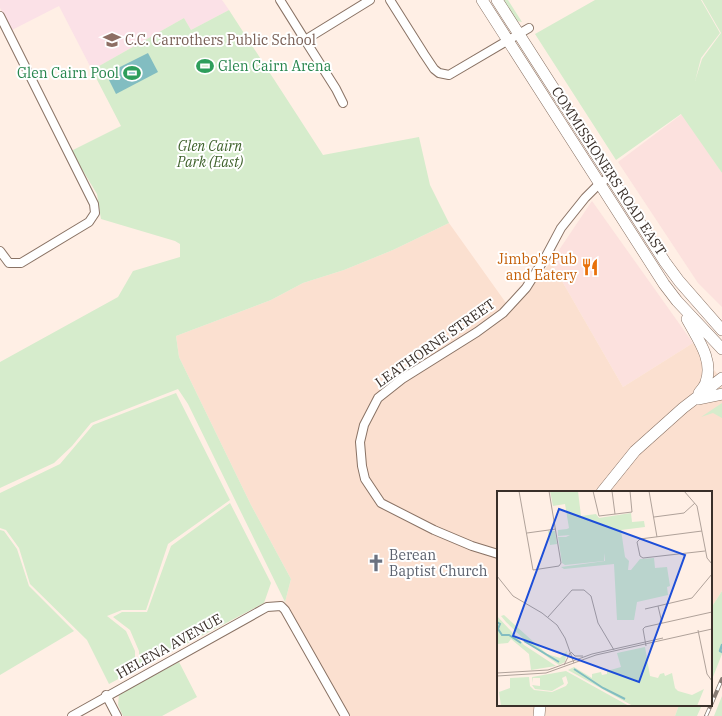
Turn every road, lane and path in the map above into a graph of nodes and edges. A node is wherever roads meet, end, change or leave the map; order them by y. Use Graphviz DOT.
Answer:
graph roads {
  1 [pos="280,0"];
  2 [pos="370,0"];
  3 [pos="390,0"];
  4 [pos="482,0"];
  5 [pos="497,0"];
  6 [pos="0,16"];
  7 [pos="529,28"];
  8 [pos="519,34"];
  9 [pos="305,40"];
  10 [pos="507,41"];
  11 [pos="343,103"];
  12 [pos="611,176"];
  13 [pos="599,184"];
  14 [pos="0,251"];
  15 [pos="677,301"];
  16 [pos="722,330"];
  17 [pos="722,349"];
  18 [pos="722,378"];
  19 [pos="722,394"];
  20 [pos="694,400"];
  21 [pos="603,491"];
  22 [pos="497,554"];
  23 [pos="106,696"];
  24 [pos="540,706"];
  25 [pos="72,716"];
  26 [pos="117,716"];
  27 [pos="345,716"];
  28 [pos="539,716"];
  1 -- 9 [label="street"];
  2 -- 9 [label="street"];
  3 -- 10 [label="street"];
  4 -- 10 [label="main road, COMMISSIONERS ROAD EAST"];
  5 -- 8 [label="main road, COMMISSIONERS ROAD EAST"];
  6 -- 14 [label="street"];
  7 -- 8 [label="street"];
  8 -- 10 [label="street"];
  8 -- 12 [label="main road, COMMISSIONERS ROAD EAST"];
  9 -- 11 [label="street"];
  10 -- 13 [label="main road, COMMISSIONERS ROAD EAST"];
  12 -- 13 [label="street, LEATHORNE STREET"];
  12 -- 16 [label="main road, COMMISSIONERS ROAD EAST"];
  13 -- 15 [label="main road, COMMISSIONERS ROAD EAST"];
  13 -- 22 [label="street, LEATHORNE STREET"];
  15 -- 17 [label="main road, COMMISSIONERS ROAD EAST"];
  15 -- 20 [label="main road"];
  18 -- 20 [label="main road"];
  19 -- 20 [label="main road"];
  20 -- 21 [label="main road"];
  23 -- 25 [label="street, HELENA AVENUE"];
  23 -- 26 [label="street"];
  23 -- 27 [label="street, HELENA AVENUE"];
  24 -- 28 [label="main road"];
}
